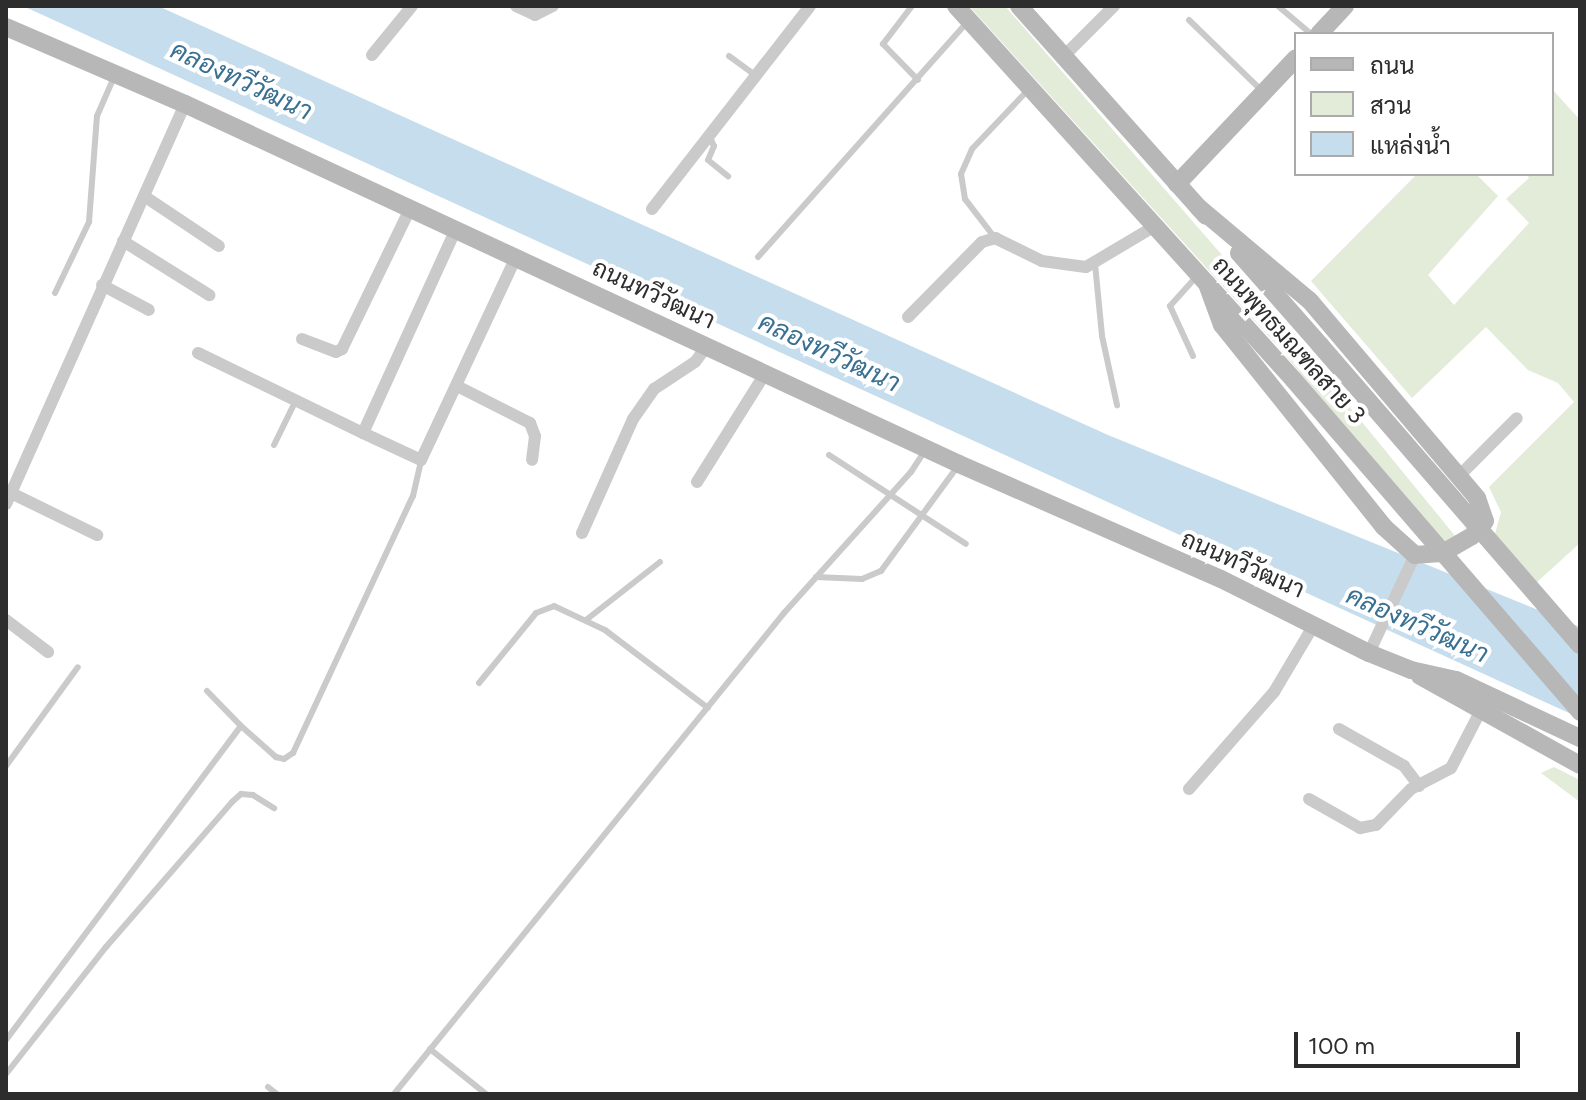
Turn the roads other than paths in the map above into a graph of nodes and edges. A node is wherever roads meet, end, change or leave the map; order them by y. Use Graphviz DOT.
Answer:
graph roads {
  1 [pos="412,6"];
  2 [pos="516,6"];
  3 [pos="553,6"];
  4 [pos="810,6"];
  5 [pos="912,6"];
  6 [pos="1019,6"];
  7 [pos="1114,6"];
  8 [pos="1278,6"];
  9 [pos="1345,6"];
  10 [pos="962,13"];
  11 [pos="1189,20"];
  12 [pos="7,30"];
  13 [pos="1309,32"];
  14 [pos="1321,32"];
  15 [pos="372,55"];
  16 [pos="729,56"];
  17 [pos="1064,56"];
  18 [pos="1294,60"];
  19 [pos="116,74"];
  20 [pos="755,75"];
  21 [pos="918,80"];
  22 [pos="1030,88"];
  23 [pos="1264,92"];
  24 [pos="185,104"];
  25 [pos="709,135"];
  26 [pos="728,176"];
  27 [pos="1177,184"];
  28 [pos="144,196"];
  29 [pos="1198,207"];
  30 [pos="410,209"];
  31 [pos="652,209"];
  32 [pos="1155,226"];
  33 [pos="456,229"];
  34 [pos="995,238"];
  35 [pos="123,241"];
  36 [pos="219,246"];
  37 [pos="516,257"];
  38 [pos="758,257"];
  39 [pos="1095,264"];
  40 [pos="1203,279"];
  41 [pos="102,285"];
  42 [pos="55,293"];
  43 [pos="209,295"];
  44 [pos="149,310"];
  45 [pos="908,317"];
  46 [pos="302,339"];
  47 [pos="708,345"];
  48 [pos="198,353"];
  49 [pos="1193,356"];
  50 [pos="766,372"];
  51 [pos="457,386"];
  52 [pos="296,400"];
  53 [pos="1117,405"];
  54 [pos="1517,418"];
  55 [pos="363,433"];
  56 [pos="274,445"];
  57 [pos="927,447"];
  58 [pos="829,455"];
  59 [pos="421,460"];
  60 [pos="532,460"];
  61 [pos="959,464"];
  62 [pos="1458,477"];
  63 [pos="697,482"];
  64 [pos="887,494"];
  65 [pos="9,499"];
  66 [pos="922,516"];
  67 [pos="582,533"];
  68 [pos="97,535"];
  69 [pos="966,544"];
  70 [pos="1415,560"];
  71 [pos="660,562"];
  72 [pos="815,577"];
  73 [pos="6,620"];
  74 [pos="586,620"];
  75 [pos="1315,623"];
  76 [pos="1580,645"];
  77 [pos="48,652"];
  78 [pos="1369,653"];
  79 [pos="78,667"];
  80 [pos="1411,670"];
  81 [pos="479,683"];
  82 [pos="207,691"];
  83 [pos="708,708"];
  84 [pos="1480,712"];
  85 [pos="1580,712"];
  86 [pos="241,726"];
  87 [pos="1339,729"];
  88 [pos="1580,738"];
  89 [pos="1580,765"];
  90 [pos="6,766"];
  91 [pos="1419,786"];
  92 [pos="1189,789"];
  93 [pos="1309,799"];
  94 [pos="274,808"];
  95 [pos="6,1040"];
  96 [pos="430,1049"];
  97 [pos="6,1074"];
  98 [pos="268,1087"];
  99 [pos="277,1094"];
  100 [pos="394,1094"];
  101 [pos="486,1094"];
  1 -- 15 [label="street"];
  2 -- 3 [label="street"];
  4 -- 20 [label="street"];
  5 -- 21 [label="lane"];
  6 -- 17 [label="main road, ถนนพุทธมณฑลสาย 3"];
  7 -- 17 [label="street"];
  8 -- 13 [label="lane"];
  9 -- 14 [label="main road"];
  10 -- 21 [label="lane"];
  10 -- 22 [label="main road, ถนนพุทธมณฑลสาย 3"];
  11 -- 23 [label="lane"];
  12 -- 19 [label="main road, ถนนทวีวัฒนา"];
  16 -- 20 [label="lane"];
  17 -- 27 [label="main road, ถนนพุทธมณฑลสาย 3"];
  18 -- 23 [label="main road"];
  19 -- 24 [label="main road, ถนนทวีวัฒนา"];
  19 -- 42 [label="lane"];
  20 -- 25 [label="street"];
  21 -- 38 [label="lane"];
  22 -- 32 [label="main road, ถนนพุทธมณฑลสาย 3"];
  22 -- 34 [label="lane"];
  23 -- 27 [label="main road"];
  24 -- 28 [label="street"];
  24 -- 30 [label="main road, ถนนทวีวัฒนา"];
  25 -- 26 [label="lane"];
  25 -- 31 [label="street"];
  27 -- 29 [label="main road, ถนนพุทธมณฑลสาย 3"];
  28 -- 35 [label="street"];
  28 -- 36 [label="street"];
  29 -- 62 [label="main road"];
  29 -- 76 [label="main road, ถนนพุทธมณฑลสาย 3, bridge"];
  30 -- 33 [label="main road, ถนนทวีวัฒนา"];
  30 -- 46 [label="street"];
  32 -- 39 [label="street"];
  32 -- 40 [label="main road, ถนนพุทธมณฑลสาย 3"];
  33 -- 37 [label="main road, ถนนทวีวัฒนา"];
  33 -- 55 [label="street"];
  34 -- 39 [label="street"];
  34 -- 45 [label="street"];
  35 -- 41 [label="street"];
  35 -- 43 [label="street"];
  37 -- 47 [label="main road, ถนนทวีวัฒนา"];
  37 -- 51 [label="street"];
  39 -- 53 [label="lane"];
  40 -- 49 [label="lane"];
  40 -- 70 [label="main road"];
  40 -- 85 [label="main road, ถนนพุทธมณฑลสาย 3, bridge"];
  41 -- 44 [label="street"];
  41 -- 65 [label="street"];
  47 -- 50 [label="main road, ถนนทวีวัฒนา"];
  47 -- 67 [label="street"];
  48 -- 52 [label="street"];
  50 -- 57 [label="main road, ถนนทวีวัฒนา"];
  50 -- 63 [label="street"];
  51 -- 59 [label="street"];
  51 -- 60 [label="street"];
  52 -- 55 [label="street"];
  52 -- 56 [label="lane"];
  54 -- 62 [label="street"];
  55 -- 59 [label="street"];
  57 -- 61 [label="main road, ถนนทวีวัฒนา"];
  57 -- 64 [label="lane"];
  58 -- 64 [label="lane"];
  59 -- 86 [label="lane"];
  61 -- 66 [label="lane"];
  61 -- 75 [label="main road, ถนนทวีวัฒนา"];
  62 -- 70 [label="main road"];
  64 -- 66 [label="lane"];
  64 -- 72 [label="lane"];
  65 -- 68 [label="street"];
  66 -- 69 [label="lane"];
  66 -- 72 [label="lane"];
  70 -- 78 [label="street"];
  71 -- 74 [label="lane"];
  72 -- 83 [label="lane"];
  73 -- 77 [label="street"];
  74 -- 81 [label="lane"];
  74 -- 83 [label="lane"];
  75 -- 78 [label="main road, ถนนทวีวัฒนา"];
  75 -- 92 [label="street"];
  78 -- 80 [label="main road, ถนนทวีวัฒนา"];
  79 -- 90 [label="lane"];
  80 -- 84 [label="main road, ถนนทวีวัฒนา"];
  80 -- 88 [label="main road, ถนนทวีวัฒนา"];
  82 -- 86 [label="lane"];
  83 -- 96 [label="lane"];
  84 -- 89 [label="main road, ถนนทวีวัฒนา"];
  84 -- 91 [label="street"];
  86 -- 95 [label="lane"];
  87 -- 91 [label="street"];
  91 -- 93 [label="street"];
  94 -- 97 [label="lane"];
  96 -- 100 [label="lane"];
  96 -- 101 [label="lane"];
  98 -- 99 [label="lane"];
}
